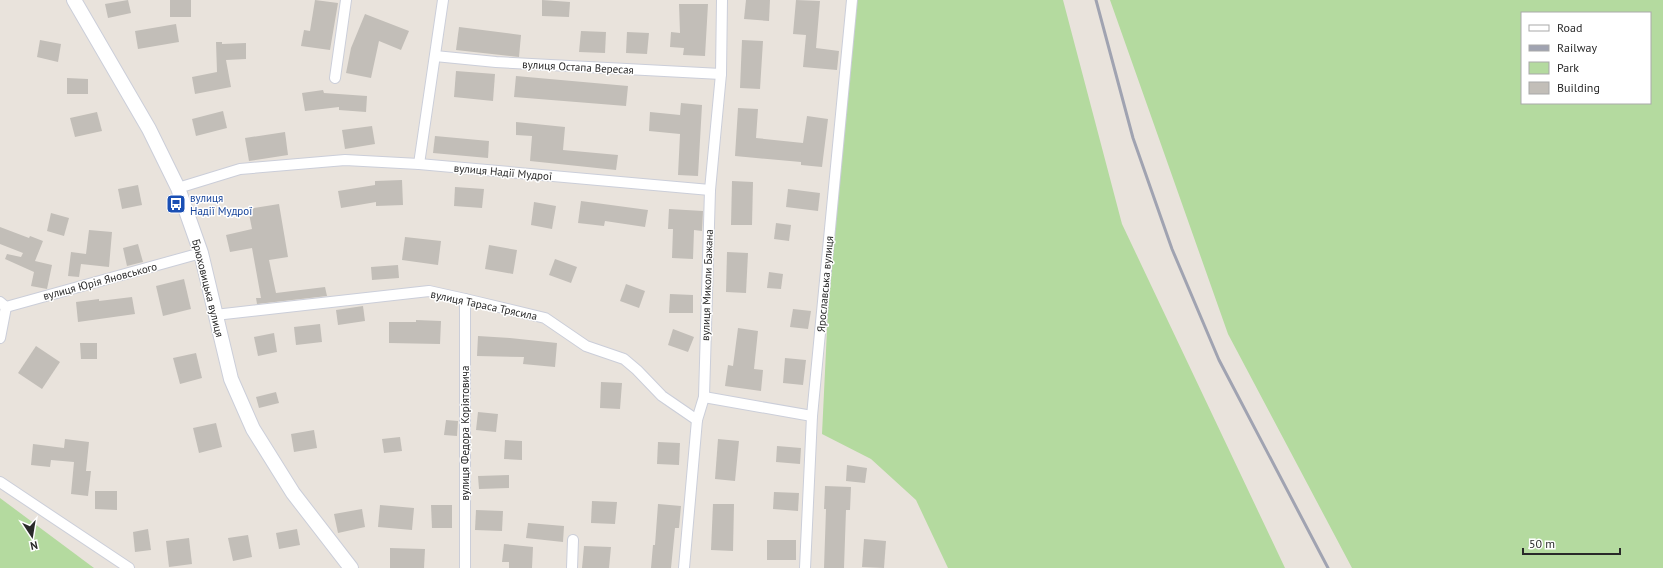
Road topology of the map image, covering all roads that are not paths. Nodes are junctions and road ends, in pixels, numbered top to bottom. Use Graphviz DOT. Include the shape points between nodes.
graph roads {
  1 [pos="74,0"];
  2 [pos="346,0"];
  3 [pos="443,0"];
  4 [pos="722,0"];
  5 [pos="852,0"];
  6 [pos="435,56"];
  7 [pos="721,74"];
  8 [pos="335,78"];
  9 [pos="419,164"];
  10 [pos="178,188"];
  11 [pos="710,190"];
  12 [pos="201,253"];
  13 [pos="465,298"];
  14 [pos="3,305"];
  15 [pos="215,315"];
  16 [pos="0,338"];
  17 [pos="704,397"];
  18 [pos="812,416"];
  19 [pos="697,420"];
  20 [pos="0,482"];
  21 [pos="573,540"];
  22 [pos="129,568"];
  23 [pos="351,568"];
  24 [pos="465,568"];
  25 [pos="572,568"];
  26 [pos="684,568"];
  27 [pos="805,568"];
  1 -- 10 [label="main road, Брюховицька вулиця" via="149,129"];
  2 -- 8 [label="street"];
  3 -- 6 [label="street"];
  4 -- 7 [label="street, вулиця Миколи Бажана"];
  5 -- 18 [label="street, Ярославська вулиця"];
  6 -- 7 [label="street, вулиця Остапа Вересая" via="496,62"];
  6 -- 9 [label="street"];
  7 -- 11 [label="street, вулиця Миколи Бажана"];
  9 -- 10 [label="street, вулиця Надії Мудрої" via="327,160 240,169"];
  9 -- 11 [label="street, вулиця Надії Мудрої"];
  10 -- 12 [label="main road, Брюховицька вулиця"];
  11 -- 17 [label="street, вулиця Миколи Бажана"];
  12 -- 14 [label="street, вулиця Юрія Яновського"];
  12 -- 15 [label="main road, Брюховицька вулиця"];
  13 -- 15 [label="street, вулиця Тараса Трясила" via="429,292"];
  13 -- 19 [label="street, вулиця Тараса Трясила" via="546,318 586,346 624,360 662,396"];
  13 -- 24 [label="street, вулиця Федора Коріятовича"];
  14 -- 16 [label="street"];
  15 -- 23 [label="main road, Брюховицька вулиця" via="231,379 253,429 293,493"];
  17 -- 18 [label="street"];
  17 -- 19 [label="street, вулиця Миколи Бажана"];
  18 -- 27 [label="street, Ярославська вулиця"];
  19 -- 26 [label="street, вулиця Миколи Бажана"];
  20 -- 22 [label="street"];
  21 -- 25 [label="street"];
}
